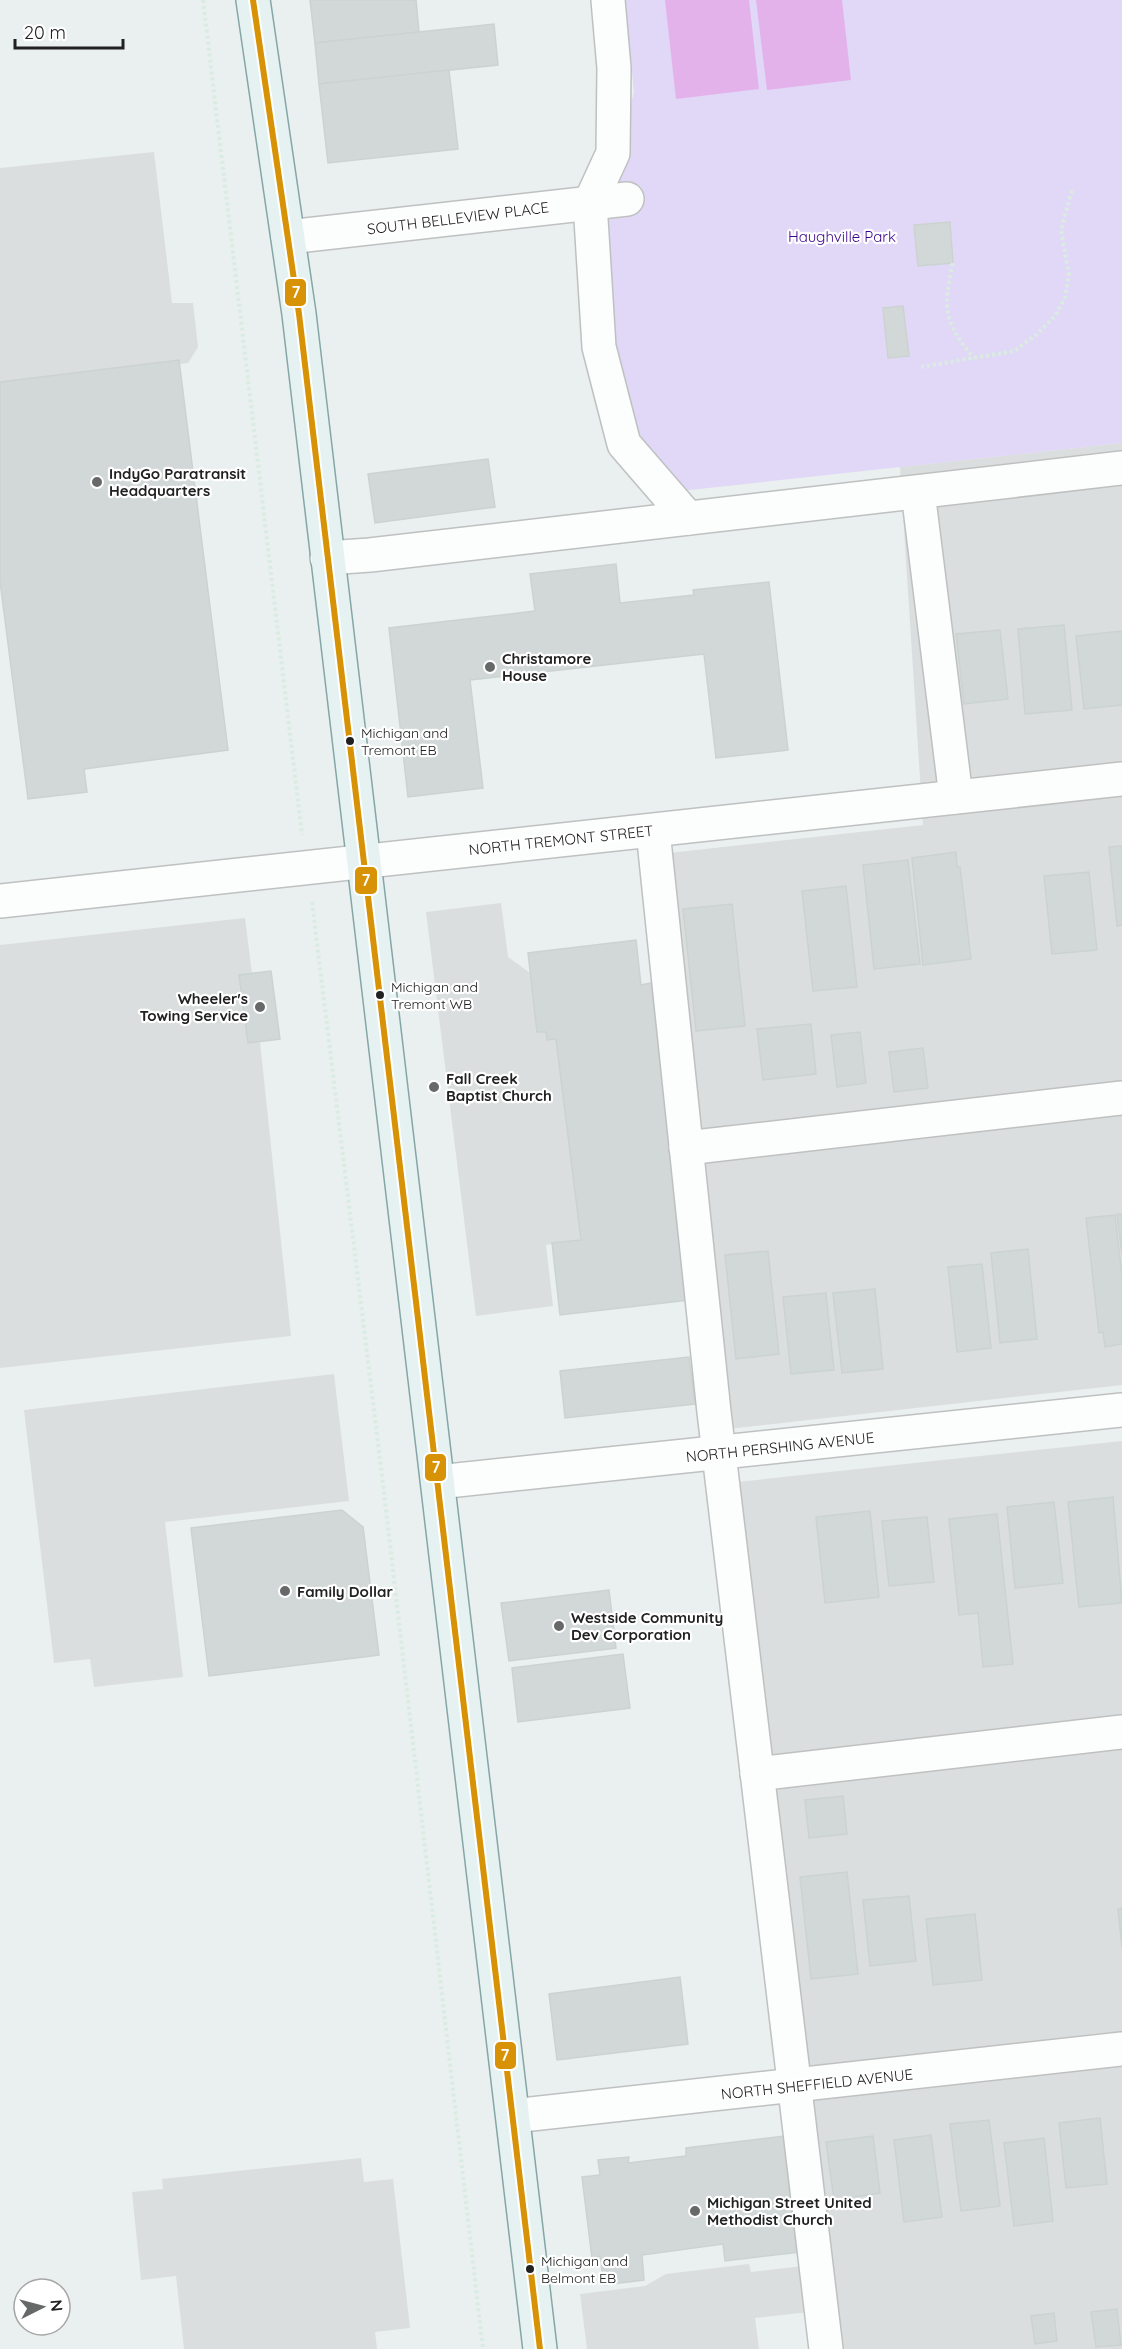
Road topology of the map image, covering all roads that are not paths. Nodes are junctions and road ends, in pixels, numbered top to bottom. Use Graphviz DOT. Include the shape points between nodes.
graph roads {
  1 [pos="253,0"];
  2 [pos="608,0"];
  3 [pos="627,199"];
  4 [pos="590,203"];
  5 [pos="288,237"];
  6 [pos="1122,468"];
  7 [pos="918,492"];
  8 [pos="688,518"];
  9 [pos="327,558"];
  10 [pos="1122,779"];
  11 [pos="956,797"];
  12 [pos="653,831"];
  13 [pos="363,861"];
  14 [pos="0,901"];
  15 [pos="1122,1098"];
  16 [pos="686,1148"];
  17 [pos="1122,1410"];
  18 [pos="719,1454"];
  19 [pos="438,1482"];
  20 [pos="1122,1732"];
  21 [pos="757,1774"];
  22 [pos="1122,2049"];
  23 [pos="795,2086"];
  24 [pos="513,2116"];
  25 [pos="540,2349"];
  26 [pos="826,2349"];
  1 -- 5 [label="main road"];
  2 -- 4 [label="street" via="614,68 613,153"];
  3 -- 4 [label="street, SOUTH BELLEVIEW PLACE"];
  4 -- 5 [label="street, SOUTH BELLEVIEW PLACE"];
  4 -- 8 [label="street" via="599,347 624,444"];
  5 -- 9 [label="main road"];
  6 -- 7 [label="street"];
  7 -- 8 [label="street"];
  7 -- 11 [label="street"];
  8 -- 9 [label="street"];
  9 -- 13 [label="main road"];
  10 -- 11 [label="street, NORTH TREMONT STREET"];
  11 -- 12 [label="street, NORTH TREMONT STREET"];
  12 -- 13 [label="street, NORTH TREMONT STREET"];
  12 -- 16 [label="street"];
  13 -- 14 [label="street, NORTH TREMONT STREET"];
  13 -- 19 [label="main road"];
  15 -- 16 [label="street"];
  16 -- 18 [label="street"];
  17 -- 18 [label="street, NORTH PERSHING AVENUE"];
  18 -- 19 [label="street, NORTH PERSHING AVENUE"];
  18 -- 21 [label="street"];
  19 -- 24 [label="main road"];
  20 -- 21 [label="street"];
  21 -- 23 [label="street"];
  22 -- 23 [label="street, NORTH SHEFFIELD AVENUE"];
  23 -- 24 [label="street, NORTH SHEFFIELD AVENUE"];
  23 -- 26 [label="street"];
  24 -- 25 [label="main road"];
}
